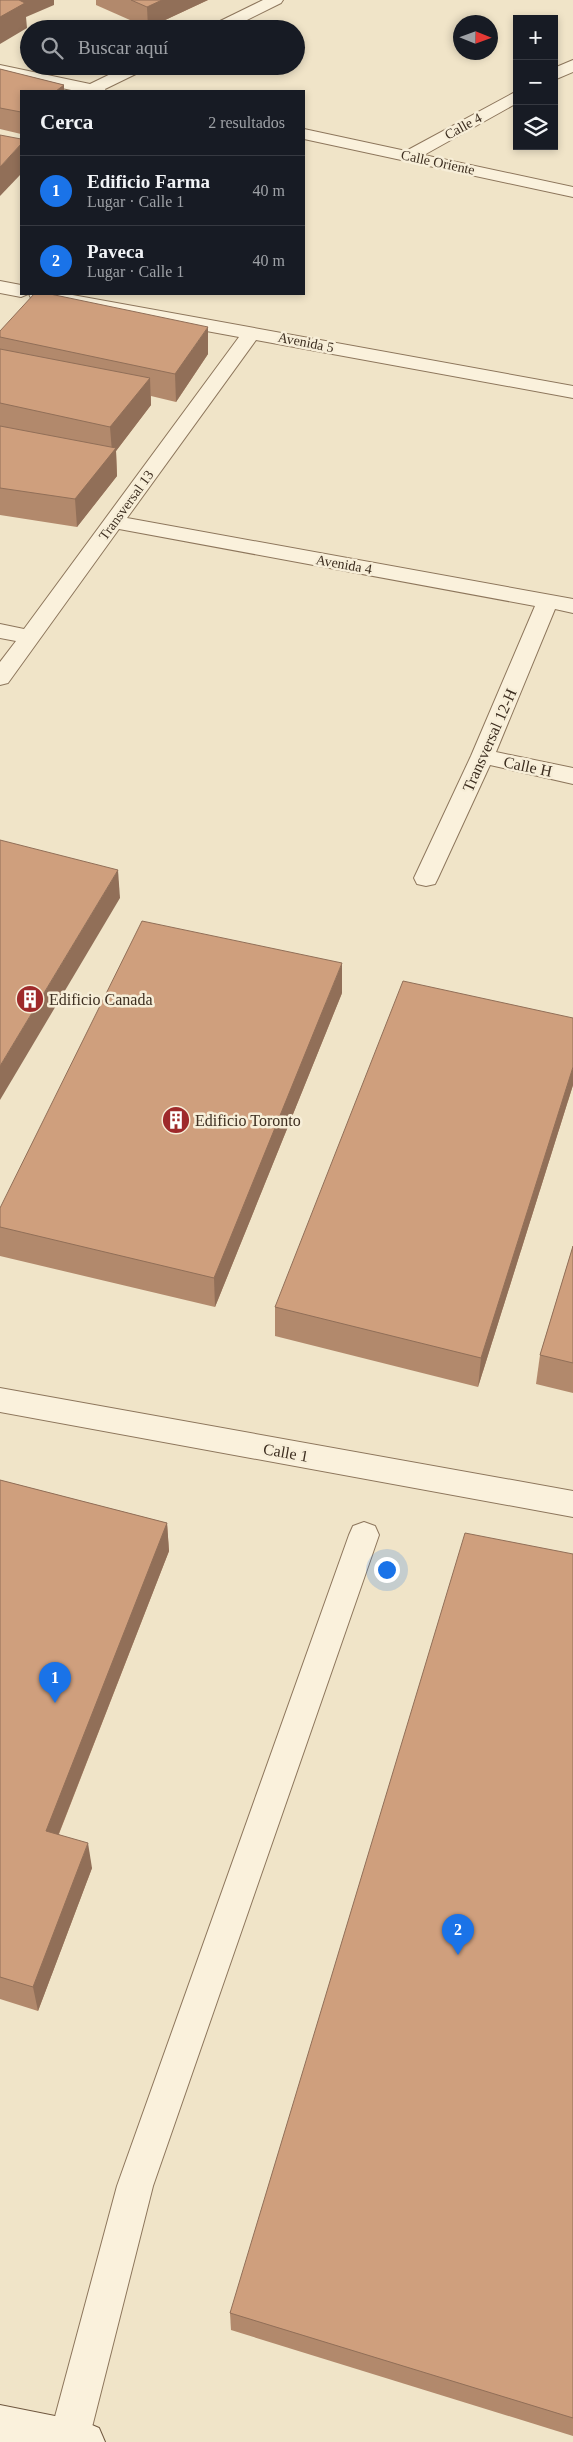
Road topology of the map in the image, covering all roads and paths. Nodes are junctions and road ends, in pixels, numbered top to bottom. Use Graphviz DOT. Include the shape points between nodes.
graph roads {
  1 [pos="275,0"];
  2 [pos="234,20"];
  3 [pos="573,65"];
  4 [pos="0,70"];
  5 [pos="558,73"];
  6 [pos="20,74"];
  7 [pos="23,75"];
  8 [pos="124,75"];
  9 [pos="90,90"];
  10 [pos="97,90"];
  11 [pos="513,98"];
  12 [pos="305,134"];
  13 [pos="409,156"];
  14 [pos="573,192"];
  15 [pos="0,287"];
  16 [pos="20,291"];
  17 [pos="44,295"];
  18 [pos="252,332"];
  19 [pos="573,392"];
  20 [pos="114,522"];
  21 [pos="548,601"];
  22 [pos="573,606"];
  23 [pos="0,631"];
  24 [pos="28,637"];
  25 [pos="0,678"];
  26 [pos="484,756"];
  27 [pos="573,776"];
  28 [pos="426,878"];
  29 [pos="0,1400"];
  30 [pos="573,1504"];
  31 [pos="364,1535"];
  32 [pos="0,2425"];
  33 [pos="77,2440"];
  1 -- 2 [label="street"];
  3 -- 5 [label="street"];
  4 -- 6 [label="street"];
  7 -- 9 [label="street"];
  8 -- 10 [label="street"];
  11 -- 13 [label="street, Calle 4"];
  12 -- 13 [label="street, Calle Oriente"];
  13 -- 14 [label="street, Calle Oriente"];
  15 -- 16 [label="street"];
  17 -- 18 [label="street, Avenida 5"];
  18 -- 19 [label="street, Avenida 5"];
  18 -- 20 [label="street, Transversal 13"];
  20 -- 21 [label="street, Avenida 4"];
  20 -- 24 [label="street, Transversal 13"];
  21 -- 22 [label="street, Avenida 4"];
  21 -- 26 [label="street, Transversal 12-H"];
  23 -- 24 [label="street"];
  24 -- 25 [label="street, Transversal 13"];
  26 -- 27 [label="street, Calle H"];
  26 -- 28 [label="street, Transversal 12-H"];
  29 -- 30 [label="street, Calle 1"];
  31 -- 33 [label="street" via="135,2186"];
  32 -- 33 [label="street"];
}
